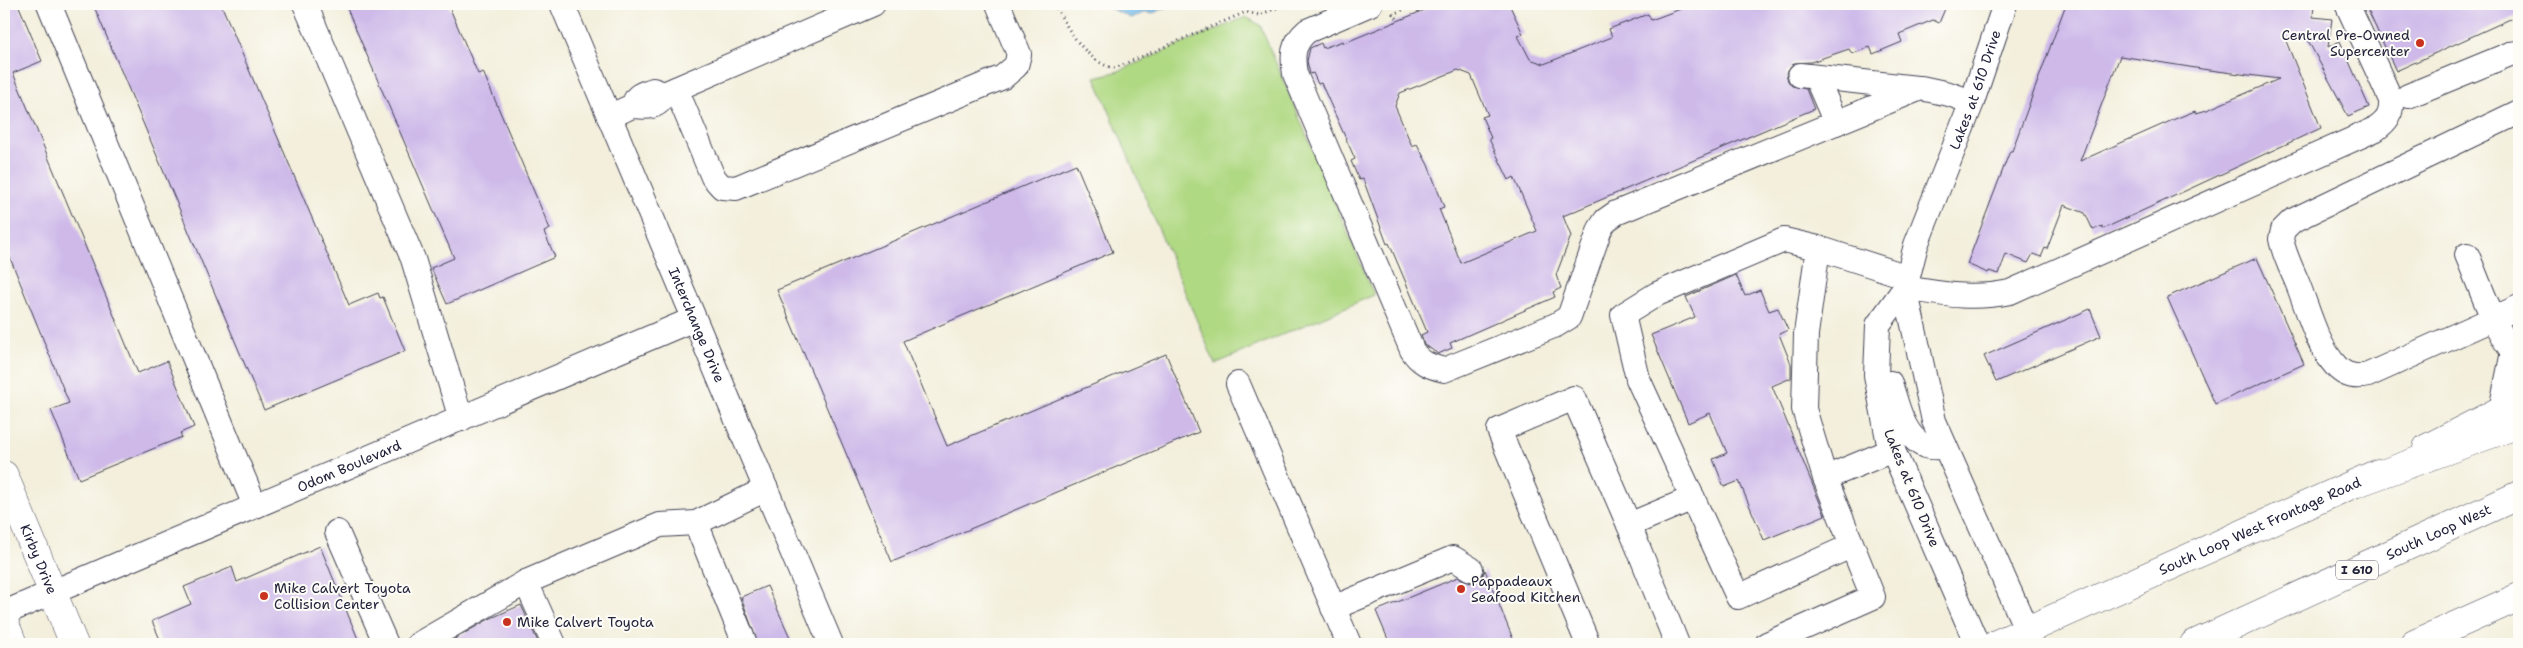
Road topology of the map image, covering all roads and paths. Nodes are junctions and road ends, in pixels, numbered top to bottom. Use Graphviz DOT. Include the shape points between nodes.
graph roads {
  1 [pos="50,4"];
  2 [pos="304,4"];
  3 [pos="562,4"];
  4 [pos="873,4"];
  5 [pos="998,4"];
  6 [pos="1054,4"];
  7 [pos="1287,4"];
  8 [pos="1370,4"];
  9 [pos="1416,4"];
  10 [pos="2005,4"];
  11 [pos="2347,4"];
  12 [pos="1396,18"];
  13 [pos="2519,53"];
  14 [pos="1921,88"];
  15 [pos="670,92"];
  16 [pos="2408,96"];
  17 [pos="1972,102"];
  18 [pos="2519,112"];
  19 [pos="609,118"];
  20 [pos="1836,123"];
  21 [pos="1818,248"];
  22 [pos="2467,255"];
  23 [pos="1906,282"];
  24 [pos="2519,307"];
  25 [pos="2494,318"];
  26 [pos="694,320"];
  27 [pos="1878,325"];
  28 [pos="2516,354"];
  29 [pos="1238,384"];
  30 [pos="2513,412"];
  31 [pos="461,419"];
  32 [pos="1945,447"];
  33 [pos="1893,450"];
  34 [pos="4,475"];
  35 [pos="1825,478"];
  36 [pos="766,488"];
  37 [pos="2519,495"];
  38 [pos="1692,498"];
  39 [pos="255,506"];
  40 [pos="696,523"];
  41 [pos="1629,525"];
  42 [pos="336,532"];
  43 [pos="1851,546"];
  44 [pos="1471,569"];
  45 [pos="526,582"];
  46 [pos="52,593"];
  47 [pos="2519,597"];
  48 [pos="1333,608"];
  49 [pos="4,613"];
  50 [pos="4,622"];
  51 [pos="2027,631"];
  52 [pos="13,644"];
  53 [pos="74,644"];
  54 [pos="386,644"];
  55 [pos="419,644"];
  56 [pos="554,644"];
  57 [pos="745,644"];
  58 [pos="831,644"];
  59 [pos="1349,644"];
  60 [pos="1588,644"];
  61 [pos="1678,644"];
  62 [pos="1767,644"];
  63 [pos="1977,644"];
  64 [pos="1996,644"];
  65 [pos="2194,644"];
  66 [pos="2414,644"];
  1 -- 39 [label="street"];
  2 -- 31 [label="street" via="413,259"];
  3 -- 19 [label="street, Interchange Drive"];
  4 -- 15 [label="street"];
  5 -- 15 [label="street" via="1019,54 1016,66 1002,77 736,188 722,187 713,177"];
  6 -- 7 [label="path" via="1073,38 1110,68 1246,12 1259,15"];
  8 -- 20 [label="street" via="1300,37 1292,58 1295,74 1412,350 1418,360 1444,370 1556,324 1568,316 1600,229 1616,213"];
  9 -- 12 [label="path" via="1393,14"];
  10 -- 17 [label="street, Lakes at 610 Drive"];
  11 -- 23 [label="street" via="2391,100 2387,121 2376,129 2010,292 1963,297"];
  13 -- 16 [label="street"];
  14 -- 17 [label="street"];
  14 -- 20 [label="street"];
  14 -- 20 [label="street" via="1808,76"];
  15 -- 19 [label="street" via="660,102 645,109 634,106"];
  17 -- 23 [label="street, Lakes at 610 Drive" via="1916,245"];
  18 -- 25 [label="street" via="2292,220 2283,230 2281,239 2318,335 2337,367 2346,374 2356,377 2368,375"];
  19 -- 26 [label="street, Interchange Drive"];
  21 -- 23 [label="street"];
  21 -- 35 [label="street" via="1806,334 1804,409"];
  21 -- 38 [label="street" via="1784,240 1657,294 1623,315 1638,380"];
  22 -- 25 [label="street"];
  23 -- 27 [label="street, Lakes at 610 Drive"];
  23 -- 32 [label="street, Lakes at 610 Drive" via="1927,392"];
  24 -- 25 [label="street"];
  25 -- 28 [label="street"];
  26 -- 31 [label="street, Odom Boulevard"];
  26 -- 36 [label="street, Interchange Drive"];
  27 -- 32 [label="street, Lakes at 610 Drive" via="1888,376 1905,425 1915,440 1927,447"];
  27 -- 33 [label="street, Lakes at 610 Drive" via="1876,375"];
  28 -- 30 [label="street"];
  29 -- 48 [label="street"];
  30 -- 51 [label="main road, South Loop West Frontage Road"];
  31 -- 39 [label="street, Odom Boulevard"];
  32 -- 51 [label="street, Lakes at 610 Drive"];
  33 -- 35 [label="street"];
  33 -- 63 [label="street, Lakes at 610 Drive"];
  34 -- 46 [label="main road, Kirby Drive"];
  35 -- 43 [label="street"];
  36 -- 40 [label="street"];
  36 -- 58 [label="street, Interchange Drive"];
  37 -- 65 [label="main road, South Loop West / I 610"];
  38 -- 41 [label="street"];
  38 -- 43 [label="street" via="1738,597"];
  39 -- 46 [label="street, Odom Boulevard"];
  40 -- 45 [label="street" via="660,525"];
  40 -- 57 [label="street"];
  41 -- 60 [label="street" via="1574,398 1499,430"];
  41 -- 61 [label="street"];
  42 -- 54 [label="street"];
  43 -- 62 [label="street" via="1873,596"];
  44 -- 48 [label="street" via="1453,558"];
  45 -- 55 [label="street"];
  45 -- 56 [label="street"];
  46 -- 49 [label="street, Odom Boulevard"];
  46 -- 53 [label="main road, Kirby Drive"];
  47 -- 66 [label="main road"];
  48 -- 59 [label="street"];
  50 -- 52 [label="main road"];
  51 -- 64 [label="main road, South Loop West Frontage Road"];
}
